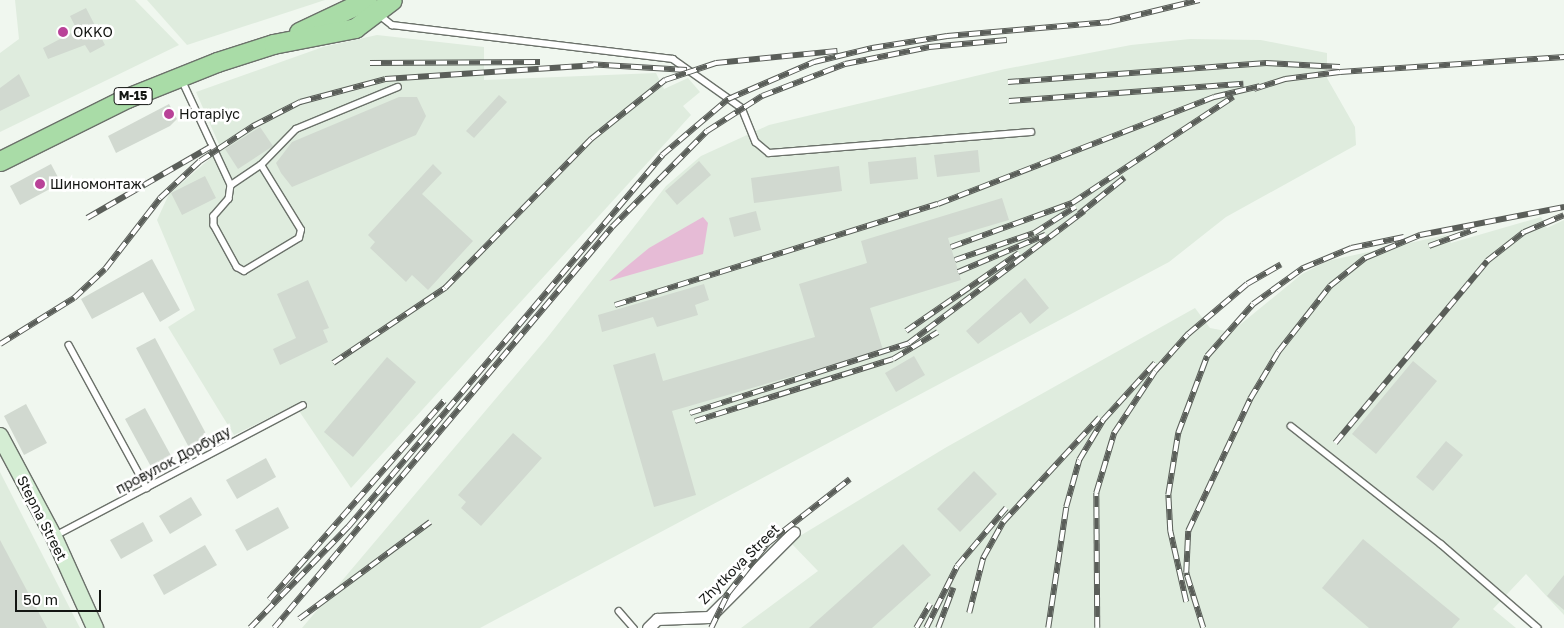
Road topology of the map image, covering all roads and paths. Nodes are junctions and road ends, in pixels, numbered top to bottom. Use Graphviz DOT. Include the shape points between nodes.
graph roads {
  1 [pos="392,0"];
  2 [pos="373,7"];
  3 [pos="180,76"];
  4 [pos="398,87"];
  5 [pos="1031,132"];
  6 [pos="0,161"];
  7 [pos="261,165"];
  8 [pos="231,184"];
  9 [pos="70,345"];
  10 [pos="303,405"];
  11 [pos="1291,426"];
  12 [pos="2,444"];
  13 [pos="146,488"];
  14 [pos="794,532"];
  15 [pos="54,537"];
  16 [pos="619,611"];
  17 [pos="95,628"];
  18 [pos="634,628"];
  19 [pos="648,628"];
  20 [pos="1538,628"];
  1 -- 2 [label="main road, М-15"];
  2 -- 3 [label="main road, М-15" via="355,28 272,44"];
  2 -- 5 [label="lane" via="392,25 673,59 742,108 756,142 770,154"];
  3 -- 6 [label="main road, М-15"];
  3 -- 8 [label="lane"];
  4 -- 7 [label="lane" via="296,129"];
  7 -- 8 [label="lane"];
  7 -- 8 [label="lane" via="301,230 299,238 244,271 237,268 214,225 214,216 228,199"];
  9 -- 13 [label="lane"];
  10 -- 13 [label="lane, провулок Дорбуду"];
  11 -- 20 [label="lane" via="1441,544"];
  12 -- 15 [label="main road, Stepna Street"];
  13 -- 15 [label="lane, провулок Дорбуду"];
  14 -- 19 [label="street, Zhytkova Street" via="709,617 657,620"];
  15 -- 17 [label="main road, Stepna Street"];
  16 -- 18 [label="lane"];
}
